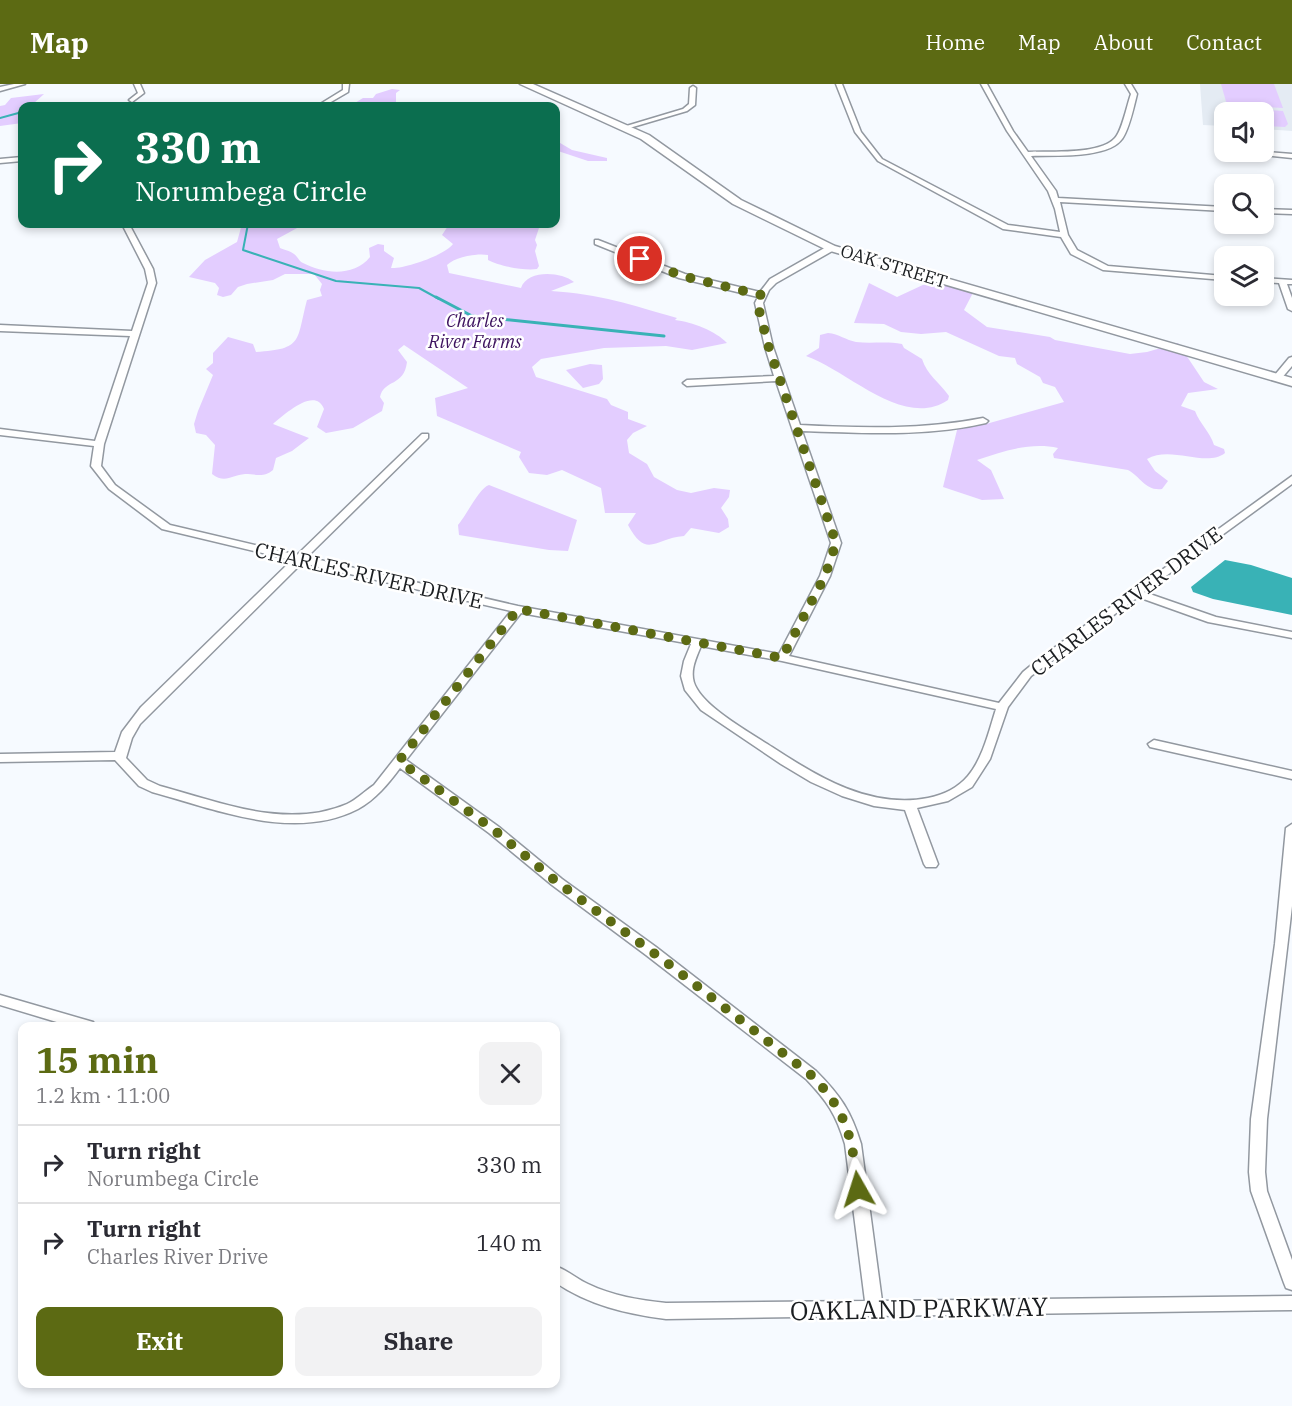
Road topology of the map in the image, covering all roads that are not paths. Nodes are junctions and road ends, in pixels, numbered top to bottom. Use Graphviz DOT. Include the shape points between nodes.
graph roads {
  1 [pos="22,84"];
  2 [pos="137,84"];
  3 [pos="346,84"];
  4 [pos="525,84"];
  5 [pos="838,84"];
  6 [pos="984,84"];
  7 [pos="1128,84"];
  8 [pos="693,88"];
  9 [pos="0,89"];
  10 [pos="132,100"];
  11 [pos="327,102"];
  12 [pos="626,127"];
  13 [pos="1026,154"];
  14 [pos="1274,155"];
  15 [pos="1292,156"];
  16 [pos="18,159"];
  17 [pos="0,161"];
  18 [pos="1056,200"];
  19 [pos="1214,208"];
  20 [pos="1274,211"];
  21 [pos="1292,212"];
  22 [pos="127,228"];
  23 [pos="1064,234"];
  24 [pos="598,242"];
  25 [pos="831,248"];
  26 [pos="1214,277"];
  27 [pos="1274,281"];
  28 [pos="1282,281"];
  29 [pos="1292,282"];
  30 [pos="761,295"];
  31 [pos="1292,309"];
  32 [pos="0,328"];
  33 [pos="134,334"];
  34 [pos="1292,360"];
  35 [pos="780,378"];
  36 [pos="1277,378"];
  37 [pos="1292,382"];
  38 [pos="687,383"];
  39 [pos="983,422"];
  40 [pos="797,428"];
  41 [pos="0,432"];
  42 [pos="425,436"];
  43 [pos="99,444"];
  44 [pos="1292,479"];
  45 [pos="297,559"];
  46 [pos="1136,592"];
  47 [pos="518,609"];
  48 [pos="1292,635"];
  49 [pos="698,642"];
  50 [pos="782,658"];
  51 [pos="1002,707"];
  52 [pos="1154,744"];
  53 [pos="121,756"];
  54 [pos="0,758"];
  55 [pos="399,761"];
  56 [pos="1292,775"];
  57 [pos="910,806"];
  58 [pos="1292,828"];
  59 [pos="931,864"];
  60 [pos="0,1000"];
  61 [pos="74,1022"];
  62 [pos="560,1276"];
  63 [pos="1292,1283"];
  64 [pos="1292,1303"];
  65 [pos="874,1306"];
  1 -- 9 [label="street"];
  2 -- 10 [label="street" via="141,93"];
  3 -- 11 [label="street" via="346,91"];
  4 -- 12 [label="main road, OAK STREET"];
  5 -- 23 [label="street" via="858,132 880,160 1006,227"];
  6 -- 13 [label="street"];
  7 -- 13 [label="street" via="1134,94 1133,103 1120,138 1110,146 1085,152"];
  8 -- 12 [label="street" via="692,105 686,110"];
  12 -- 25 [label="main road, OAK STREET" via="672,153 755,213"];
  13 -- 18 [label="street"];
  14 -- 15 [label="street"];
  16 -- 17 [label="street"];
  18 -- 19 [label="street"];
  18 -- 23 [label="street"];
  20 -- 21 [label="street"];
  22 -- 33 [label="street, CHARLES RIVER DRIVE" via="152,277"];
  23 -- 26 [label="street" via="1074,252 1106,268"];
  24 -- 30 [label="street" via="682,276"];
  25 -- 30 [label="street" via="786,272"];
  25 -- 36 [label="main road, OAK STREET"];
  27 -- 28 [label="street"];
  28 -- 29 [label="street"];
  28 -- 31 [label="street"];
  30 -- 35 [label="street" via="759,310"];
  32 -- 33 [label="street"];
  33 -- 43 [label="street, CHARLES RIVER DRIVE"];
  34 -- 36 [label="street"];
  35 -- 38 [label="street"];
  35 -- 40 [label="street"];
  36 -- 37 [label="main road, OAK STREET"];
  39 -- 40 [label="street" via="915,430"];
  40 -- 50 [label="street" via="836,543 825,576"];
  41 -- 43 [label="street"];
  42 -- 45 [label="street"];
  43 -- 45 [label="street, CHARLES RIVER DRIVE" via="96,466 102,475 112,487 166,527"];
  44 -- 46 [label="street, CHARLES RIVER DRIVE"];
  45 -- 47 [label="street, CHARLES RIVER DRIVE"];
  45 -- 53 [label="street" via="130,726"];
  46 -- 48 [label="street" via="1180,612"];
  46 -- 51 [label="street, CHARLES RIVER DRIVE" via="1044,660"];
  47 -- 49 [label="street, CHARLES RIVER DRIVE"];
  47 -- 55 [label="street"];
  49 -- 50 [label="street, CHARLES RIVER DRIVE"];
  49 -- 57 [label="street" via="685,667 685,678 693,695 705,707 847,796"];
  50 -- 51 [label="street, CHARLES RIVER DRIVE"];
  51 -- 57 [label="street" via="989,747 968,783 945,798"];
  52 -- 56 [label="street"];
  53 -- 54 [label="street"];
  53 -- 55 [label="street" via="124,766 156,789 281,819 320,817 353,806 378,788"];
  55 -- 65 [label="street" via="764,1036 831,1095 853,1144"];
  57 -- 59 [label="street"];
  58 -- 63 [label="street" via="1282,944 1259,1119 1257,1172 1259,1191"];
  60 -- 61 [label="street"];
  62 -- 65 [label="street, OAKLAND PARKWAY" via="595,1297 633,1308 734,1312"];
  64 -- 65 [label="street, OAKLAND PARKWAY"];
}
